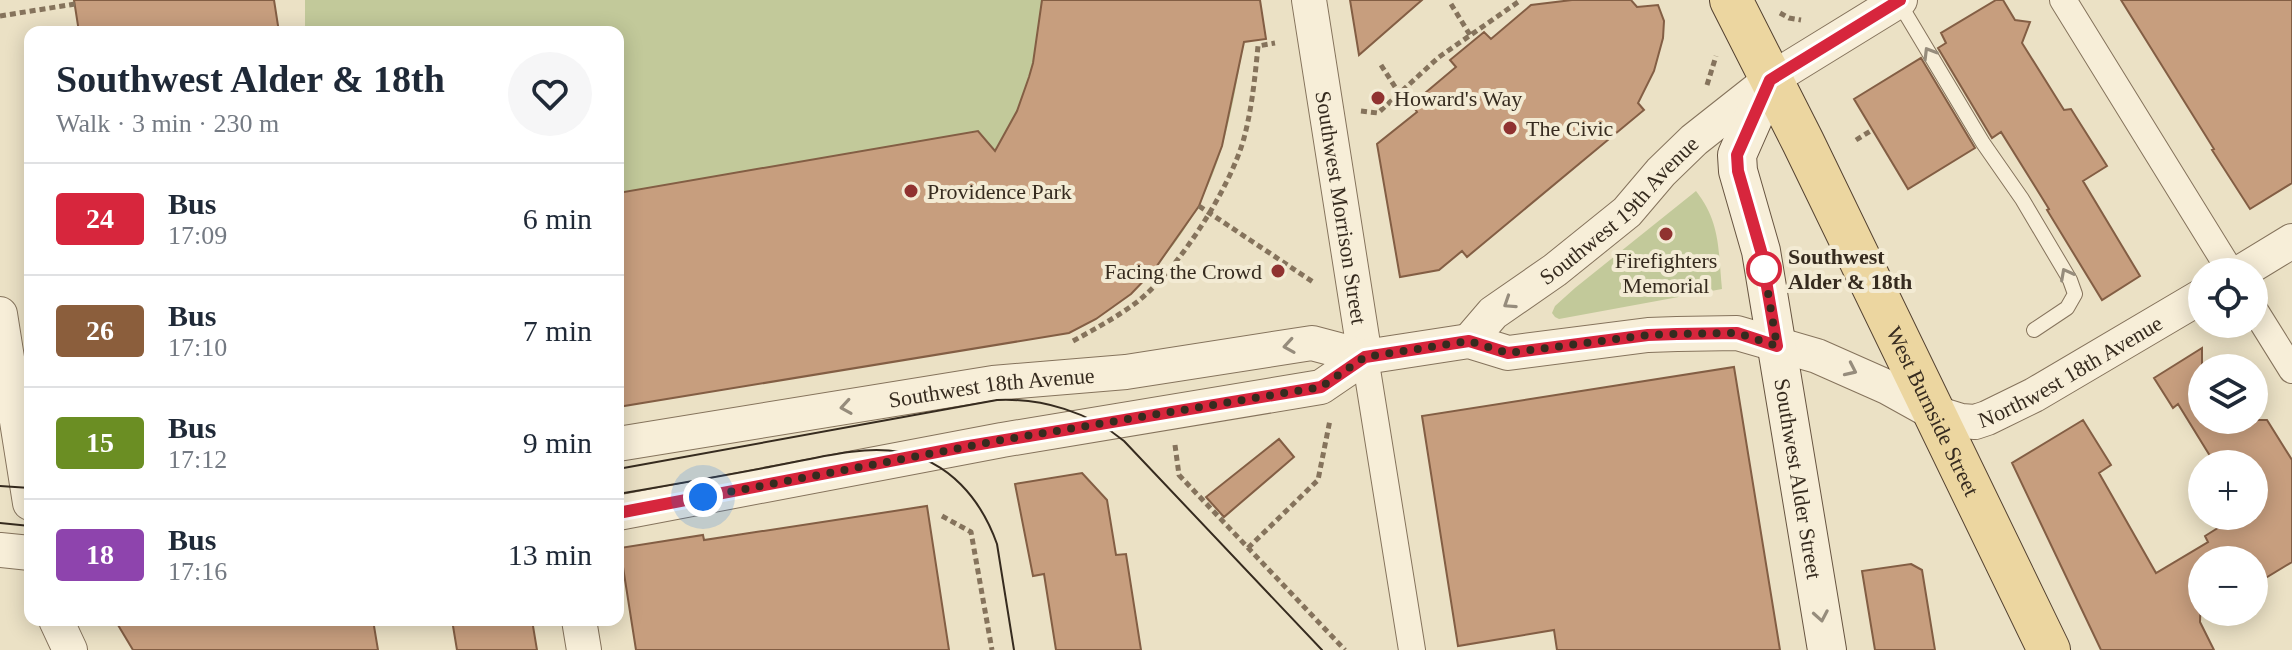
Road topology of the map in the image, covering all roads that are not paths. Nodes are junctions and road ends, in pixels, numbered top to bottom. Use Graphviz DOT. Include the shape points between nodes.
graph roads {
  1 [pos="1309,0"];
  2 [pos="1731,0"];
  3 [pos="2063,0"];
  4 [pos="1884,4"];
  5 [pos="1770,80"];
  6 [pos="2292,241"];
  7 [pos="2222,258"];
  8 [pos="2264,258"];
  9 [pos="2188,304"];
  10 [pos="0,314"];
  11 [pos="2034,330"];
  12 [pos="2268,331"];
  13 [pos="1469,341"];
  14 [pos="1777,346"];
  15 [pos="1365,357"];
  16 [pos="2292,370"];
  17 [pos="1932,412"];
  18 [pos="624,443"];
  19 [pos="18,459"];
  20 [pos="24,481"];
  21 [pos="624,512"];
  22 [pos="0,550"];
  23 [pos="24,552"];
  24 [pos="59,626"];
  25 [pos="580,626"];
  26 [pos="70,650"];
  27 [pos="584,650"];
  28 [pos="1412,650"];
  29 [pos="1827,650"];
  30 [pos="2049,650"];
  1 -- 15 [label="street, Southwest Morrison Street"];
  2 -- 5 [label="main road, West Burnside Street"];
  3 -- 7 [label="street"];
  4 -- 5 [label="street, Southwest 19th Avenue"];
  11 -- 4 [label="lane, one-way" via="2067,308 2075,294 2070,280 2022,199"];
  5 -- 13 [label="street, Southwest 19th Avenue, one-way" via="1694,140 1627,212 1493,313"];
  5 -- 14 [label="main road, Southwest Alder Street" via="1737,155"];
  5 -- 17 [label="main road, West Burnside Street"];
  6 -- 8 [label="street"];
  9 -- 17 [label="street, Northwest 18th Avenue" via="1987,418 1961,421"];
  10 -- 19 [label="street"];
  12 -- 16 [label="street"];
  13 -- 14 [label="street, Southwest 18th Avenue" via="1508,353 1648,335 1737,333"];
  13 -- 15 [label="street, Southwest 18th Avenue"];
  14 -- 17 [label="street, Southwest 18th Avenue, one-way" via="1832,361"];
  14 -- 29 [label="main road, Southwest Alder Street, one-way"];
  15 -- 18 [label="street, Southwest 18th Avenue, one-way" via="1312,343 1126,372 993,383"];
  15 -- 21 [label="street, Southwest 18th Avenue" via="1321,387 963,447"];
  15 -- 28 [label="street, Southwest Morrison Street"];
  17 -- 30 [label="main road, West Burnside Street"];
  19 -- 20 [label="street"];
  22 -- 23 [label="street"];
  24 -- 26 [label="street"];
  25 -- 27 [label="street"];
}
